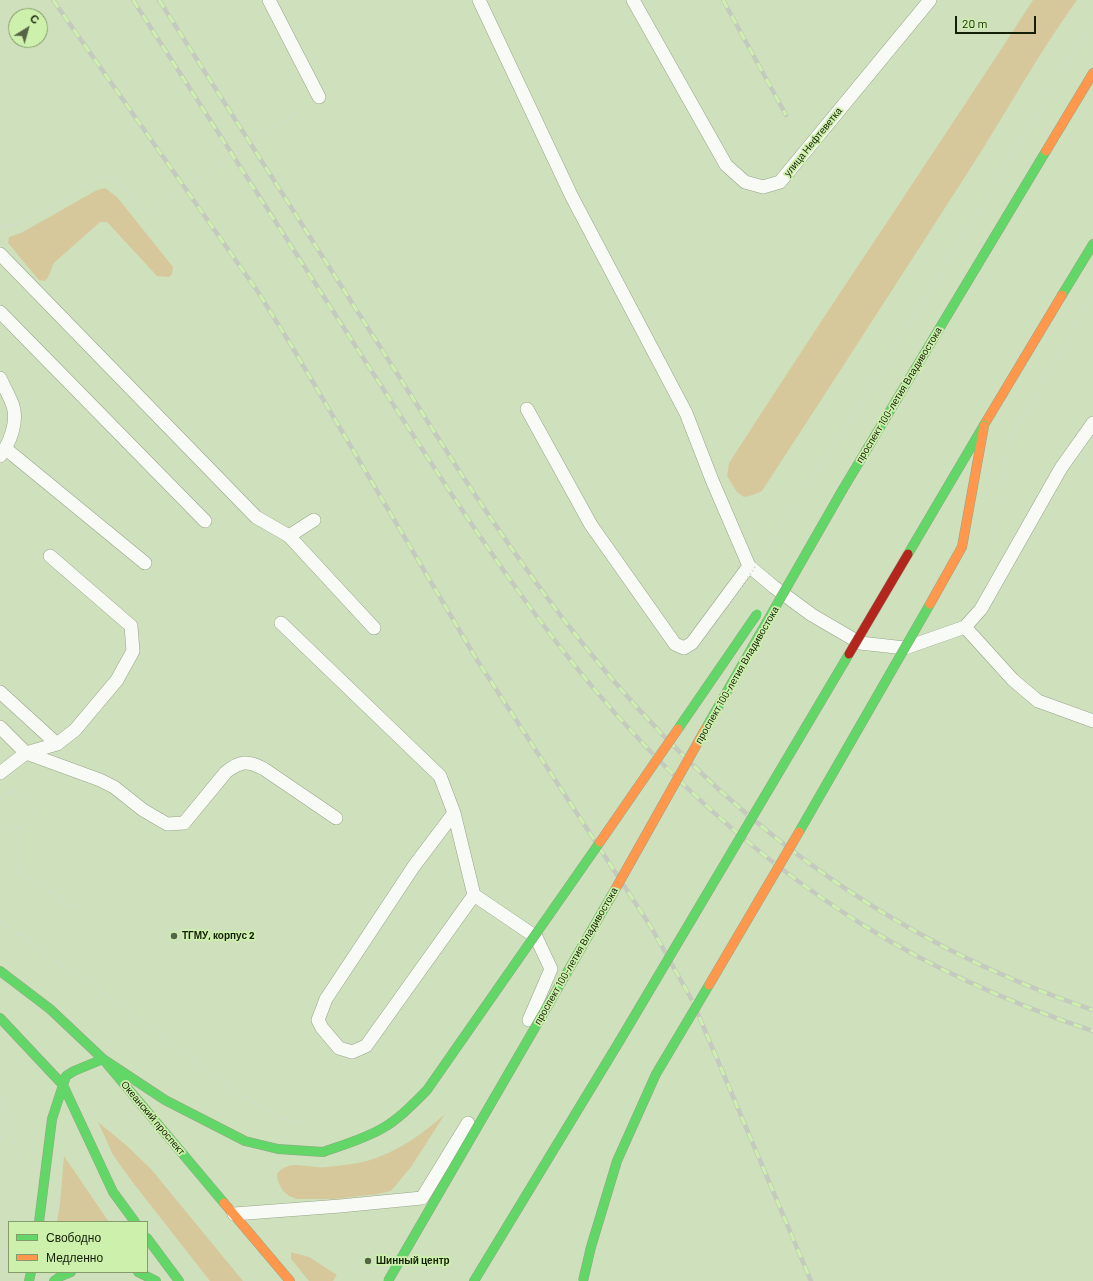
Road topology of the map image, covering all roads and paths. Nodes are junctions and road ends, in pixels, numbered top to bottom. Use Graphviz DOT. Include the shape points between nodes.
graph roads {
  1 [pos="269,0"];
  2 [pos="479,0"];
  3 [pos="633,0"];
  4 [pos="930,0"];
  5 [pos="1093,20"];
  6 [pos="1093,73"];
  7 [pos="319,97"];
  8 [pos="0,227"];
  9 [pos="1093,244"];
  10 [pos="0,254"];
  11 [pos="1093,298"];
  12 [pos="0,312"];
  13 [pos="0,378"];
  14 [pos="527,409"];
  15 [pos="1093,423"];
  16 [pos="984,425"];
  17 [pos="3,452"];
  18 [pos="843,489"];
  19 [pos="314,520"];
  20 [pos="205,521"];
  21 [pos="289,536"];
  22 [pos="992,541"];
  23 [pos="50,556"];
  24 [pos="146,563"];
  25 [pos="749,566"];
  26 [pos="771,593"];
  27 [pos="762,606"];
  28 [pos="281,623"];
  29 [pos="965,627"];
  30 [pos="374,628"];
  31 [pos="694,657"];
  32 [pos="0,692"];
  33 [pos="1093,721"];
  34 [pos="0,727"];
  35 [pos="58,744"];
  36 [pos="26,753"];
  37 [pos="0,774"];
  38 [pos="0,798"];
  39 [pos="454,814"];
  40 [pos="336,818"];
  41 [pos="0,822"];
  42 [pos="3,825"];
  43 [pos="17,829"];
  44 [pos="0,830"];
  45 [pos="474,895"];
  46 [pos="75,908"];
  47 [pos="0,922"];
  48 [pos="0,971"];
  49 [pos="0,1018"];
  50 [pos="103,1059"];
  51 [pos="63,1085"];
  52 [pos="0,1096"];
  53 [pos="303,1125"];
  54 [pos="11,1131"];
  55 [pos="0,1138"];
  56 [pos="21,1168"];
  57 [pos="234,1214"];
  58 [pos="39,1221"];
  59 [pos="134,1221"];
  60 [pos="148,1239"];
  61 [pos="8,1248"];
  62 [pos="8,1250"];
  63 [pos="0,1255"];
  64 [pos="0,1271"];
  65 [pos="68,1273"];
  66 [pos="140,1273"];
  67 [pos="54,1281"];
  68 [pos="156,1281"];
  69 [pos="179,1281"];
  70 [pos="290,1281"];
  71 [pos="388,1281"];
  72 [pos="474,1281"];
  73 [pos="582,1281"];
  1 -- 7 [label="lane"];
  2 -- 25 [label="lane" via="572,197 686,413"];
  3 -- 4 [label="lane, улица Нефтеветка" via="726,165 745,182 763,187 780,182"];
  5 -- 31 [label="path, bridge" via="827,456"];
  6 -- 18 [label="main road, проспект 100-летия Владивостока"];
  7 -- 8 [label="path" via="147,213 110,176 106,176 20,224"];
  9 -- 16 [label="main road"];
  10 -- 21 [label="lane" via="256,517"];
  11 -- 22 [label="path" via="1010,437"];
  12 -- 20 [label="lane"];
  13 -- 17 [label="lane" via="13,407 13,430"];
  14 -- 25 [label="lane" via="591,525 675,644 684,648 692,643"];
  15 -- 29 [label="lane" via="1061,468 981,609"];
  16 -- 72 [label="main road, bridge" via="650,990"];
  16 -- 73 [label="main road, bridge" via="962,547 745,926 656,1074 617,1161"];
  17 -- 24 [label="lane"];
  18 -- 26 [label="main road, bridge"];
  18 -- 71 [label="main road, проспект 100-летия Владивостока, bridge"];
  19 -- 21 [label="lane"];
  21 -- 30 [label="lane"];
  23 -- 35 [label="lane" via="131,626 133,651 117,680 75,730"];
  25 -- 29 [label="lane" via="812,615 860,643 905,648"];
  27 -- 50 [label="main road, bridge" via="427,1090 384,1128 354,1142 322,1152 278,1149 245,1140 165,1100"];
  28 -- 39 [label="lane" via="440,776"];
  29 -- 33 [label="lane" via="1013,680 1038,701"];
  32 -- 35 [label="lane"];
  34 -- 36 [label="lane"];
  35 -- 36 [label="lane"];
  36 -- 37 [label="lane"];
  36 -- 40 [label="lane" via="114,787 143,810 167,824 184,823 226,772 244,762 254,763 264,769"];
  38 -- 43 [label="path" via="9,792 17,792 26,796 32,803 33,813 29,822"];
  39 -- 45 [label="lane"];
  39 -- 45 [label="lane" via="414,866 326,999 318,1020 338,1048 352,1052 366,1046"];
  41 -- 42 [label="path"];
  42 -- 43 [label="path"];
  42 -- 44 [label="path"];
  43 -- 46 [label="path" via="16,871"];
  45 -- 57 [label="lane" via="536,937 551,969 528,1022 422,1198"];
  47 -- 53 [label="path" via="93,986 239,1094 278,1117"];
  48 -- 50 [label="main road, Океанский проспект" via="50,1009"];
  49 -- 51 [label="main road"];
  50 -- 51 [label="main road" via="66,1076"];
  50 -- 57 [label="main road, Океанский проспект"];
  51 -- 58 [label="main road" via="52,1119"];
  51 -- 59 [label="main road" via="113,1192"];
  52 -- 54 [label="path"];
  54 -- 55 [label="path"];
  54 -- 56 [label="path"];
  57 -- 70 [label="main road, Океанский проспект"];
  60 -- 69 [label="main road"];
  61 -- 63 [label="path"];
  62 -- 64 [label="path"];
  65 -- 67 [label="main road"];
  66 -- 68 [label="main road"];
}
